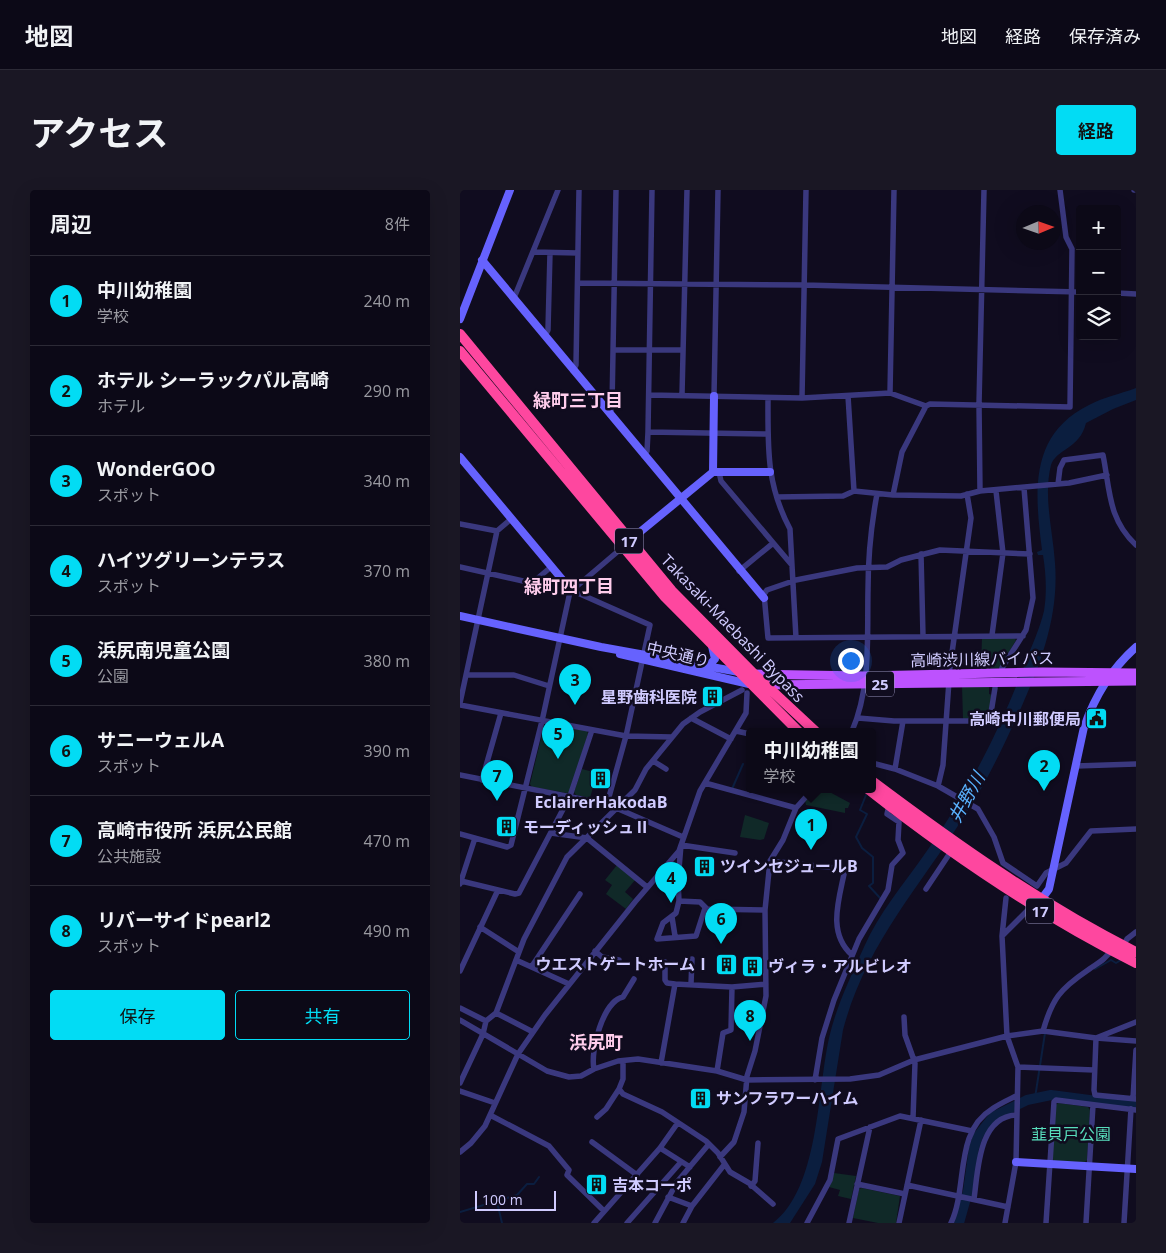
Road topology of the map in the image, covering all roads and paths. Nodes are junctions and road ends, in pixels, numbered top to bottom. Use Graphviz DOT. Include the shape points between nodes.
graph roads {
  1 [pos="510,190"];
  2 [pos="558,190"];
  3 [pos="579,190"];
  4 [pos="616,190"];
  5 [pos="652,190"];
  6 [pos="686,190"];
  7 [pos="718,190"];
  8 [pos="806,190"];
  9 [pos="894,190"];
  10 [pos="984,190"];
  11 [pos="1060,190"];
  12 [pos="534,252"];
  13 [pos="550,252"];
  14 [pos="578,253"];
  15 [pos="482,260"];
  16 [pos="578,282"];
  17 [pos="615,283"];
  18 [pos="650,283"];
  19 [pos="685,284"];
  20 [pos="716,285"];
  21 [pos="804,285"];
  22 [pos="892,288"];
  23 [pos="982,290"];
  24 [pos="1072,292"];
  25 [pos="1076,292"];
  26 [pos="1121,293"];
  27 [pos="1136,294"];
  28 [pos="514,298"];
  29 [pos="460,319"];
  30 [pos="460,334"];
  31 [pos="544,336"];
  32 [pos="614,350"];
  33 [pos="649,350"];
  34 [pos="683,350"];
  35 [pos="460,351"];
  36 [pos="573,371"];
  37 [pos="890,393"];
  38 [pos="649,395"];
  39 [pos="682,395"];
  40 [pos="714,396"];
  41 [pos="848,396"];
  42 [pos="768,398"];
  43 [pos="802,398"];
  44 [pos="979,404"];
  45 [pos="926,406"];
  46 [pos="610,415"];
  47 [pos="648,432"];
  48 [pos="714,433"];
  49 [pos="768,434"];
  50 [pos="644,456"];
  51 [pos="460,457"];
  52 [pos="716,472"];
  53 [pos="770,472"];
  54 [pos="1107,475"];
  55 [pos="1056,484"];
  56 [pos="1027,487"];
  57 [pos="854,491"];
  58 [pos="980,491"];
  59 [pos="996,491"];
  60 [pos="877,494"];
  61 [pos="967,494"];
  62 [pos="893,495"];
  63 [pos="777,497"];
  64 [pos="680,500"];
  65 [pos="512,519"];
  66 [pos="460,524"];
  67 [pos="497,532"];
  68 [pos="626,544"];
  69 [pos="772,544"];
  70 [pos="1136,545"];
  71 [pos="966,551"];
  72 [pos="1003,553"];
  73 [pos="921,554"];
  74 [pos="1030,554"];
  75 [pos="791,564"];
  76 [pos="869,566"];
  77 [pos="460,567"];
  78 [pos="551,567"];
  79 [pos="739,571"];
  80 [pos="488,573"];
  81 [pos="792,583"];
  82 [pos="571,590"];
  83 [pos="764,598"];
  84 [pos="460,616"];
  85 [pos="477,620"];
  86 [pos="922,636"];
  87 [pos="954,636"];
  88 [pos="992,636"];
  89 [pos="1023,636"];
  90 [pos="869,637"];
  91 [pos="796,638"];
  92 [pos="559,639"];
  93 [pos="712,646"];
  94 [pos="1136,647"];
  95 [pos="643,657"];
  96 [pos="707,667"];
  97 [pos="1002,668"];
  98 [pos="739,672"];
  99 [pos="1136,673"];
  100 [pos="1113,674"];
  101 [pos="466,675"];
  102 [pos="1042,676"];
  103 [pos="949,677"];
  104 [pos="865,680"];
  105 [pos="1107,681"];
  106 [pos="1136,681"];
  107 [pos="783,684"];
  108 [pos="748,685"];
  109 [pos="765,685"];
  110 [pos="550,686"];
  111 [pos="995,688"];
  112 [pos="779,698"];
  113 [pos="460,704"];
  114 [pos="501,713"];
  115 [pos="691,718"];
  116 [pos="858,718"];
  117 [pos="542,721"];
  118 [pos="903,721"];
  119 [pos="946,721"];
  120 [pos="795,728"];
  121 [pos="812,728"];
  122 [pos="853,728"];
  123 [pos="592,730"];
  124 [pos="736,731"];
  125 [pos="746,733"];
  126 [pos="626,736"];
  127 [pos="672,737"];
  128 [pos="731,740"];
  129 [pos="653,760"];
  130 [pos="876,764"];
  131 [pos="1136,764"];
  132 [pos="1076,766"];
  133 [pos="666,768"];
  134 [pos="895,769"];
  135 [pos="460,776"];
  136 [pos="482,780"];
  137 [pos="705,783"];
  138 [pos="876,784"];
  139 [pos="938,786"];
  140 [pos="526,788"];
  141 [pos="809,793"];
  142 [pos="873,793"];
  143 [pos="570,796"];
  144 [pos="607,804"];
  145 [pos="889,805"];
  146 [pos="617,808"];
  147 [pos="796,808"];
  148 [pos="1136,829"];
  149 [pos="933,832"];
  150 [pos="551,833"];
  151 [pos="460,834"];
  152 [pos="683,836"];
  153 [pos="475,838"];
  154 [pos="587,838"];
  155 [pos="681,844"];
  156 [pos="952,847"];
  157 [pos="735,853"];
  158 [pos="770,861"];
  159 [pos="1054,869"];
  160 [pos="460,882"];
  161 [pos="647,887"];
  162 [pos="926,889"];
  163 [pos="498,890"];
  164 [pos="580,894"];
  165 [pos="1006,898"];
  166 [pos="1042,899"];
  167 [pos="679,901"];
  168 [pos="1032,906"];
  169 [pos="705,908"];
  170 [pos="766,910"];
  171 [pos="672,916"];
  172 [pos="480,927"];
  173 [pos="1136,932"];
  174 [pos="675,936"];
  175 [pos="1002,936"];
  176 [pos="1123,946"];
  177 [pos="1111,950"];
  178 [pos="595,951"];
  179 [pos="518,952"];
  180 [pos="1136,952"];
  181 [pos="852,955"];
  182 [pos="692,959"];
  183 [pos="462,960"];
  184 [pos="516,960"];
  185 [pos="620,960"];
  186 [pos="665,962"];
  187 [pos="1136,963"];
  188 [pos="532,966"];
  189 [pos="460,971"];
  190 [pos="634,979"];
  191 [pos="569,984"];
  192 [pos="675,984"];
  193 [pos="691,984"];
  194 [pos="766,984"];
  195 [pos="732,987"];
  196 [pos="460,1008"];
  197 [pos="496,1013"];
  198 [pos="904,1017"];
  199 [pos="460,1020"];
  200 [pos="486,1021"];
  201 [pos="1136,1022"];
  202 [pos="533,1032"];
  203 [pos="1045,1032"];
  204 [pos="483,1034"];
  205 [pos="1008,1036"];
  206 [pos="1096,1038"];
  207 [pos="1136,1041"];
  208 [pos="1136,1050"];
  209 [pos="518,1054"];
  210 [pos="914,1060"];
  211 [pos="623,1061"];
  212 [pos="661,1063"];
  213 [pos="1018,1067"];
  214 [pos="594,1069"];
  215 [pos="1094,1070"];
  216 [pos="717,1071"];
  217 [pos="747,1080"];
  218 [pos="816,1080"];
  219 [pos="460,1083"];
  220 [pos="619,1089"];
  221 [pos="460,1090"];
  222 [pos="1016,1098"];
  223 [pos="1134,1098"];
  224 [pos="496,1103"];
  225 [pos="1092,1105"];
  226 [pos="1133,1110"];
  227 [pos="1016,1113"];
  228 [pos="490,1115"];
  229 [pos="597,1117"];
  230 [pos="913,1118"];
  231 [pos="921,1120"];
  232 [pos="677,1124"];
  233 [pos="870,1127"];
  234 [pos="972,1131"];
  235 [pos="592,1142"];
  236 [pos="758,1143"];
  237 [pos="709,1144"];
  238 [pos="660,1148"];
  239 [pos="460,1152"];
  240 [pos="720,1157"];
  241 [pos="681,1162"];
  242 [pos="1016,1162"];
  243 [pos="1050,1164"];
  244 [pos="724,1165"];
  245 [pos="1089,1166"];
  246 [pos="690,1167"];
  247 [pos="676,1168"];
  248 [pos="1127,1168"];
  249 [pos="1136,1169"];
  250 [pos="637,1175"];
  251 [pos="663,1182"];
  252 [pos="677,1182"];
  253 [pos="857,1184"];
  254 [pos="907,1185"];
  255 [pos="750,1186"];
  256 [pos="673,1189"];
  257 [pos="905,1194"];
  258 [pos="960,1196"];
  259 [pos="668,1197"];
  260 [pos="972,1199"];
  261 [pos="773,1204"];
  262 [pos="692,1206"];
  263 [pos="1008,1207"];
  264 [pos="604,1212"];
  265 [pos="594,1223"];
  266 [pos="627,1223"];
  267 [pos="655,1223"];
  268 [pos="683,1223"];
  269 [pos="808,1223"];
  270 [pos="849,1223"];
  271 [pos="899,1223"];
  272 [pos="951,1223"];
  273 [pos="1005,1223"];
  274 [pos="1046,1223"];
  275 [pos="1086,1223"];
  276 [pos="1124,1223"];
  1 -- 15 [label="street"];
  2 -- 12 [label="street"];
  3 -- 14 [label="street"];
  4 -- 17 [label="street"];
  5 -- 18 [label="street"];
  6 -- 19 [label="street"];
  7 -- 20 [label="street"];
  8 -- 21 [label="street"];
  9 -- 22 [label="street"];
  10 -- 23 [label="street"];
  11 -- 24 [label="street" via="1066,237 1072,249"];
  12 -- 13 [label="street"];
  12 -- 28 [label="street"];
  13 -- 14 [label="street"];
  13 -- 31 [label="street" via="548,330"];
  14 -- 16 [label="street"];
  15 -- 28 [label="street"];
  15 -- 29 [label="street"];
  16 -- 17 [label="street"];
  16 -- 36 [label="street" via="576,365"];
  17 -- 18 [label="street"];
  17 -- 32 [label="street"];
  18 -- 19 [label="street"];
  18 -- 33 [label="street"];
  19 -- 20 [label="street"];
  19 -- 34 [label="street"];
  20 -- 21 [label="street"];
  20 -- 40 [label="street"];
  21 -- 22 [label="street"];
  21 -- 43 [label="street"];
  22 -- 23 [label="street"];
  22 -- 37 [label="street"];
  23 -- 24 [label="street"];
  23 -- 44 [label="street"];
  24 -- 25 [label="street"];
  24 -- 44 [label="street" via="1070,407"];
  26 -- 27 [label="street"];
  28 -- 31 [label="street"];
  30 -- 68 [label="highway, Takasaki-Maebashi Bypass / 17"];
  31 -- 36 [label="street"];
  32 -- 33 [label="street"];
  32 -- 46 [label="street"];
  33 -- 34 [label="street"];
  33 -- 38 [label="street"];
  34 -- 39 [label="street"];
  35 -- 68 [label="highway, Takasaki-Maebashi Bypass / 17"];
  36 -- 46 [label="street"];
  37 -- 41 [label="street"];
  37 -- 45 [label="street"];
  38 -- 39 [label="street"];
  38 -- 47 [label="street"];
  39 -- 40 [label="street"];
  40 -- 42 [label="street"];
  40 -- 48 [label="street"];
  41 -- 43 [label="street"];
  41 -- 57 [label="street"];
  42 -- 43 [label="street"];
  42 -- 49 [label="street"];
  44 -- 45 [label="street"];
  44 -- 58 [label="street"];
  45 -- 62 [label="street" via="902,452"];
  46 -- 50 [label="street"];
  47 -- 48 [label="street"];
  47 -- 50 [label="street"];
  48 -- 49 [label="street"];
  48 -- 52 [label="street"];
  49 -- 53 [label="street"];
  50 -- 64 [label="street"];
  51 -- 65 [label="street"];
  52 -- 53 [label="street"];
  52 -- 64 [label="street"];
  52 -- 69 [label="street"];
  53 -- 63 [label="street"];
  54 -- 55 [label="street"];
  54 -- 55 [label="street" via="1103,454 1064,460"];
  54 -- 70 [label="street" via="1118,525"];
  55 -- 56 [label="street"];
  56 -- 59 [label="street"];
  56 -- 74 [label="street"];
  57 -- 60 [label="street"];
  57 -- 63 [label="street" via="843,496"];
  58 -- 59 [label="street"];
  58 -- 61 [label="street"];
  59 -- 72 [label="street"];
  60 -- 62 [label="street"];
  60 -- 76 [label="street"];
  61 -- 62 [label="street"];
  61 -- 71 [label="street" via="971,518"];
  63 -- 75 [label="street" via="790,529"];
  64 -- 68 [label="street"];
  64 -- 79 [label="street"];
  65 -- 67 [label="street"];
  65 -- 78 [label="street"];
  66 -- 67 [label="street"];
  67 -- 80 [label="street"];
  68 -- 82 [label="street"];
  68 -- 93 [label="highway, Takasaki-Maebashi Bypass / 17" via="666,597"];
  68 -- 108 [label="highway, Takasaki-Maebashi Bypass / 17" via="672,591"];
  69 -- 75 [label="street"];
  69 -- 79 [label="street"];
  71 -- 72 [label="street"];
  71 -- 73 [label="street" via="940,550"];
  71 -- 87 [label="street"];
  72 -- 74 [label="street"];
  72 -- 88 [label="street"];
  73 -- 76 [label="street" via="887,566"];
  73 -- 86 [label="street"];
  74 -- 89 [label="street" via="1033,598"];
  75 -- 81 [label="street"];
  76 -- 81 [label="street"];
  76 -- 90 [label="street"];
  77 -- 80 [label="street"];
  78 -- 80 [label="street" via="532,583"];
  78 -- 82 [label="street"];
  79 -- 83 [label="street"];
  80 -- 85 [label="street"];
  81 -- 83 [label="street" via="767,590"];
  81 -- 91 [label="street"];
  82 -- 92 [label="street"];
  82 -- 95 [label="street" via="650,625"];
  83 -- 91 [label="street" via="768,638"];
  84 -- 85 [label="street, 中央通り"];
  85 -- 92 [label="street, 中央通り"];
  85 -- 101 [label="street"];
  86 -- 87 [label="street"];
  86 -- 90 [label="street"];
  87 -- 88 [label="street"];
  87 -- 103 [label="street"];
  88 -- 89 [label="street"];
  89 -- 97 [label="street"];
  90 -- 91 [label="street"];
  90 -- 104 [label="street"];
  92 -- 95 [label="street, 中央通り"];
  92 -- 110 [label="street"];
  93 -- 96 [label="street" via="715,659"];
  93 -- 98 [label="highway, Takasaki-Maebashi Bypass / 17"];
  94 -- 100 [label="street"];
  95 -- 96 [label="street, 中央通り"];
  95 -- 108 [label="street, 中央通り"];
  95 -- 126 [label="street"];
  96 -- 98 [label="street, 中央通り"];
  98 -- 108 [label="highway, Takasaki-Maebashi Bypass / 17"];
  99 -- 100 [label="main road, 高崎渋川線バイパス / 25"];
  100 -- 102 [label="main road, 高崎渋川線バイパス / 25"];
  100 -- 105 [label="street"];
  101 -- 110 [label="street" via="514,675"];
  101 -- 113 [label="street"];
  102 -- 103 [label="main road, 高崎渋川線バイパス / 25"];
  102 -- 105 [label="main road, 高崎渋川線バイパス / 25"];
  103 -- 104 [label="main road, 高崎渋川線バイパス / 25"];
  103 -- 119 [label="street"];
  104 -- 107 [label="main road, 高崎渋川線バイパス / 25"];
  104 -- 108 [label="main road, 高崎渋川線バイパス / 25"];
  104 -- 116 [label="street"];
  105 -- 106 [label="main road, 高崎渋川線バイパス / 25"];
  105 -- 132 [label="street" via="1098,692 1088,718"];
  107 -- 109 [label="main road, 高崎渋川線バイパス / 25"];
  107 -- 112 [label="main road" via="779,688"];
  108 -- 109 [label="highway, Takasaki-Maebashi Bypass / 17"];
  108 -- 115 [label="street"];
  108 -- 120 [label="highway, Takasaki-Maebashi Bypass / 17"];
  108 -- 124 [label="street" via="746,713"];
  109 -- 112 [label="highway, Takasaki-Maebashi Bypass / 17"];
  110 -- 117 [label="street"];
  111 -- 119 [label="street" via="990,719"];
  112 -- 121 [label="highway, Takasaki-Maebashi Bypass / 17"];
  113 -- 114 [label="street"];
  114 -- 117 [label="street"];
  114 -- 136 [label="street"];
  115 -- 127 [label="street"];
  115 -- 128 [label="street"];
  116 -- 118 [label="street"];
  116 -- 122 [label="street"];
  117 -- 123 [label="street"];
  117 -- 140 [label="street"];
  118 -- 119 [label="street"];
  118 -- 134 [label="street"];
  119 -- 139 [label="street"];
  123 -- 126 [label="street"];
  123 -- 143 [label="street"];
  124 -- 125 [label="street"];
  124 -- 128 [label="street"];
  126 -- 127 [label="street"];
  126 -- 144 [label="street"];
  127 -- 129 [label="street"];
  128 -- 137 [label="street"];
  129 -- 133 [label="street"];
  129 -- 146 [label="street" via="635,790"];
  130 -- 134 [label="street"];
  131 -- 132 [label="street"];
  132 -- 159 [label="street"];
  134 -- 139 [label="street"];
  135 -- 136 [label="street"];
  136 -- 140 [label="street"];
  137 -- 147 [label="street"];
  137 -- 152 [label="street"];
  138 -- 149 [label="highway, 17"];
  139 -- 159 [label="street" via="977,808 992,832 1003,863 1022,877 1037,886 1046,873"];
  140 -- 143 [label="street"];
  140 -- 153 [label="street" via="511,846"];
  141 -- 147 [label="street"];
  142 -- 145 [label="highway, 17"];
  143 -- 144 [label="street"];
  143 -- 150 [label="street"];
  144 -- 146 [label="street"];
  145 -- 149 [label="highway, 17"];
  145 -- 181 [label="street" via="886,812 899,822 898,840 903,853 892,865 888,890 866,924"];
  146 -- 152 [label="street"];
  146 -- 154 [label="street"];
  147 -- 158 [label="street"];
  148 -- 159 [label="street" via="1091,831 1066,863"];
  149 -- 156 [label="highway, 17"];
  150 -- 154 [label="street"];
  150 -- 163 [label="street" via="519,893"];
  151 -- 153 [label="street"];
  152 -- 155 [label="street"];
  153 -- 160 [label="street"];
  154 -- 161 [label="street"];
  154 -- 179 [label="street" via="567,857"];
  155 -- 157 [label="street"];
  155 -- 161 [label="street"];
  155 -- 167 [label="street"];
  156 -- 162 [label="street"];
  156 -- 166 [label="highway, 17"];
  156 -- 168 [label="highway, 17"];
  158 -- 170 [label="street"];
  158 -- 181 [label="street" via="845,870 837,920 842,944"];
  159 -- 166 [label="street" via="1049,890"];
  160 -- 163 [label="street"];
  161 -- 178 [label="street"];
  163 -- 172 [label="street"];
  164 -- 188 [label="street"];
  165 -- 175 [label="street"];
  166 -- 168 [label="street"];
  166 -- 176 [label="highway, 17"];
  167 -- 169 [label="street" via="698,901"];
  167 -- 171 [label="street"];
  168 -- 175 [label="street"];
  168 -- 177 [label="highway, 17"];
  169 -- 170 [label="street"];
  169 -- 174 [label="street" via="696,936"];
  170 -- 194 [label="street"];
  171 -- 174 [label="street"];
  171 -- 174 [label="street" via="663,923 657,939"];
  172 -- 179 [label="street"];
  172 -- 183 [label="street"];
  173 -- 176 [label="street"];
  175 -- 205 [label="street"];
  176 -- 180 [label="highway, 17"];
  177 -- 187 [label="highway, 17"];
  177 -- 203 [label="street" via="1107,958 1074,979 1058,994 1050,1006"];
  178 -- 185 [label="street" via="602,957"];
  178 -- 191 [label="street"];
  179 -- 184 [label="street"];
  181 -- 218 [label="street" via="825,1025"];
  182 -- 193 [label="street"];
  183 -- 189 [label="street"];
  184 -- 188 [label="street"];
  184 -- 197 [label="street"];
  186 -- 192 [label="street" via="665,980"];
  188 -- 191 [label="street"];
  190 -- 214 [label="street" via="623,997 612,1003 601,1024 592,1060"];
  191 -- 202 [label="street"];
  192 -- 193 [label="street"];
  192 -- 212 [label="street"];
  193 -- 195 [label="street"];
  194 -- 195 [label="street"];
  194 -- 217 [label="street" via="758,1040"];
  195 -- 216 [label="street" via="731,1030 723,1033"];
  196 -- 200 [label="street"];
  197 -- 200 [label="street"];
  197 -- 202 [label="street"];
  198 -- 210 [label="street" via="905,1035"];
  199 -- 204 [label="street"];
  200 -- 204 [label="street"];
  201 -- 206 [label="street"];
  202 -- 209 [label="street"];
  203 -- 205 [label="street"];
  203 -- 206 [label="street"];
  204 -- 209 [label="street"];
  204 -- 219 [label="street"];
  205 -- 210 [label="street"];
  205 -- 213 [label="street"];
  206 -- 207 [label="street"];
  206 -- 215 [label="street"];
  208 -- 223 [label="street"];
  209 -- 214 [label="street" via="556,1074 581,1076"];
  209 -- 224 [label="street"];
  210 -- 218 [label="street" via="878,1075"];
  210 -- 230 [label="street"];
  211 -- 212 [label="street" via="638,1059"];
  211 -- 214 [label="street"];
  211 -- 220 [label="street" via="623,1079"];
  212 -- 216 [label="street"];
  213 -- 215 [label="street"];
  213 -- 222 [label="street"];
  215 -- 223 [label="street" via="1095,1095"];
  216 -- 217 [label="street"];
  217 -- 218 [label="street"];
  217 -- 240 [label="street" via="747,1104 737,1135"];
  220 -- 229 [label="street"];
  220 -- 232 [label="street" via="662,1112"];
  221 -- 224 [label="street"];
  222 -- 227 [label="street"];
  222 -- 234 [label="street" via="991,1109"];
  224 -- 228 [label="street"];
  225 -- 226 [label="street"];
  225 -- 243 [label="street" via="1054,1102"];
  225 -- 245 [label="street"];
  226 -- 248 [label="street"];
  227 -- 242 [label="street"];
  227 -- 260 [label="street" via="1002,1119 988,1134 979,1158"];
  228 -- 239 [label="street" via="477,1137"];
  228 -- 264 [label="street" via="550,1147 569,1170 567,1175"];
  230 -- 231 [label="street"];
  230 -- 233 [label="street" via="900,1116"];
  231 -- 234 [label="street"];
  231 -- 254 [label="street"];
  232 -- 237 [label="street"];
  232 -- 238 [label="street"];
  233 -- 253 [label="street"];
  233 -- 269 [label="street" via="838,1138 830,1180"];
  234 -- 258 [label="street" via="967,1144"];
  235 -- 250 [label="street"];
  236 -- 255 [label="street" via="755,1180"];
  237 -- 240 [label="street"];
  237 -- 246 [label="street"];
  238 -- 241 [label="street"];
  238 -- 250 [label="street"];
  240 -- 244 [label="street"];
  241 -- 246 [label="street"];
  241 -- 247 [label="street"];
  242 -- 243 [label="street"];
  242 -- 263 [label="street"];
  243 -- 245 [label="street"];
  243 -- 274 [label="street"];
  244 -- 255 [label="street"];
  244 -- 262 [label="street"];
  245 -- 248 [label="street"];
  245 -- 275 [label="street"];
  246 -- 252 [label="street"];
  247 -- 251 [label="street"];
  247 -- 252 [label="street"];
  248 -- 249 [label="street"];
  248 -- 276 [label="street"];
  250 -- 264 [label="street"];
  251 -- 256 [label="street"];
  251 -- 266 [label="street"];
  252 -- 256 [label="street"];
  253 -- 257 [label="street"];
  253 -- 270 [label="street"];
  254 -- 257 [label="street"];
  254 -- 258 [label="street"];
  255 -- 261 [label="street"];
  256 -- 259 [label="street"];
  257 -- 271 [label="street"];
  258 -- 260 [label="street"];
  258 -- 272 [label="street"];
  259 -- 262 [label="street"];
  259 -- 267 [label="street"];
  260 -- 263 [label="street"];
  262 -- 268 [label="street"];
  263 -- 273 [label="street"];
  264 -- 265 [label="street"];
}
